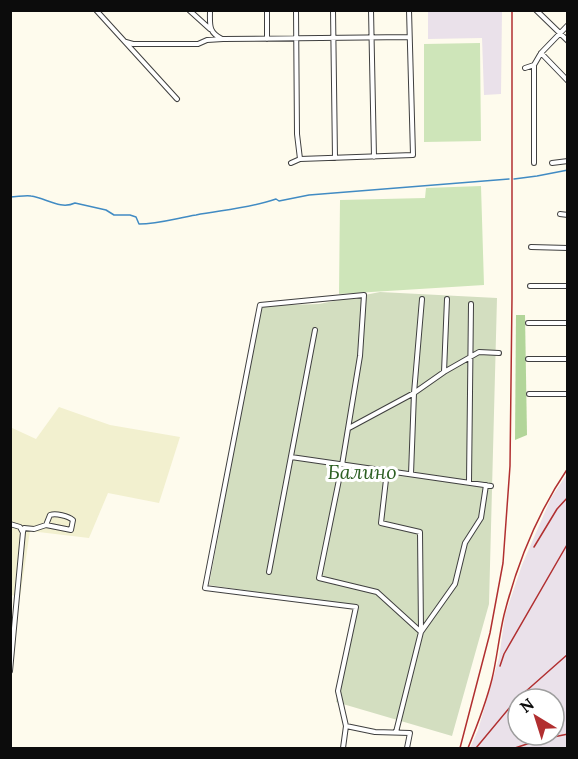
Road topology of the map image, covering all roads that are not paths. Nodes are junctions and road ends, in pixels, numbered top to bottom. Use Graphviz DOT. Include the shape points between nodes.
graph roads {
  1 [pos="96,10"];
  2 [pos="189,10"];
  3 [pos="210,10"];
  4 [pos="267,10"];
  5 [pos="296,10"];
  6 [pos="333,10"];
  7 [pos="371,10"];
  8 [pos="409,10"];
  9 [pos="536,10"];
  10 [pos="567,25"];
  11 [pos="210,30"];
  12 [pos="559,33"];
  13 [pos="409,37"];
  14 [pos="297,38"];
  15 [pos="371,38"];
  16 [pos="222,39"];
  17 [pos="268,39"];
  18 [pos="333,39"];
  19 [pos="567,41"];
  20 [pos="126,42"];
  21 [pos="541,53"];
  22 [pos="534,65"];
  23 [pos="525,68"];
  24 [pos="567,81"];
  25 [pos="177,99"];
  26 [pos="374,157"];
  27 [pos="335,158"];
  28 [pos="300,159"];
  29 [pos="567,160"];
  30 [pos="291,163"];
  31 [pos="534,163"];
  32 [pos="552,163"];
  33 [pos="560,214"];
  34 [pos="567,214"];
  35 [pos="531,247"];
  36 [pos="567,248"];
  37 [pos="530,286"];
  38 [pos="567,286"];
  39 [pos="422,298"];
  40 [pos="447,299"];
  41 [pos="471,303"];
  42 [pos="528,323"];
  43 [pos="567,323"];
  44 [pos="315,330"];
  45 [pos="498,352"];
  46 [pos="470,357"];
  47 [pos="528,359"];
  48 [pos="567,359"];
  49 [pos="444,372"];
  50 [pos="414,393"];
  51 [pos="529,394"];
  52 [pos="567,394"];
  53 [pos="348,428"];
  54 [pos="291,457"];
  55 [pos="342,465"];
  56 [pos="387,471"];
  57 [pos="411,474"];
  58 [pos="469,482"];
  59 [pos="10,524"];
  60 [pos="46,525"];
  61 [pos="22,532"];
  62 [pos="269,572"];
  63 [pos="421,632"];
  64 [pos="11,657"];
  65 [pos="10,671"];
  66 [pos="346,726"];
  67 [pos="396,732"];
  68 [pos="343,748"];
  69 [pos="407,748"];
  1 -- 20 [label="street"];
  2 -- 11 [label="street"];
  3 -- 11 [label="street"];
  4 -- 17 [label="street"];
  5 -- 14 [label="street"];
  6 -- 18 [label="street"];
  7 -- 15 [label="street"];
  8 -- 13 [label="street"];
  9 -- 12 [label="street"];
  10 -- 12 [label="street"];
  11 -- 16 [label="street"];
  12 -- 19 [label="street"];
  12 -- 21 [label="street"];
  13 -- 15 [label="street"];
  13 -- 26 [label="street" via="413,155"];
  14 -- 17 [label="street"];
  14 -- 18 [label="street"];
  14 -- 28 [label="street"];
  15 -- 18 [label="street"];
  15 -- 26 [label="street"];
  16 -- 17 [label="street"];
  16 -- 20 [label="street" via="198,44"];
  18 -- 27 [label="street"];
  20 -- 25 [label="street"];
  21 -- 22 [label="street"];
  21 -- 24 [label="street"];
  22 -- 23 [label="street"];
  22 -- 31 [label="street"];
  26 -- 27 [label="street"];
  27 -- 28 [label="street"];
  28 -- 30 [label="street"];
  29 -- 32 [label="street"];
  33 -- 34 [label="street"];
  35 -- 36 [label="street"];
  37 -- 38 [label="street"];
  39 -- 50 [label="street"];
  40 -- 49 [label="street"];
  41 -- 46 [label="street"];
  42 -- 43 [label="street"];
  44 -- 54 [label="street"];
  45 -- 46 [label="street" via="479,352"];
  46 -- 49 [label="street"];
  46 -- 58 [label="street"];
  47 -- 48 [label="street"];
  49 -- 50 [label="street"];
  50 -- 53 [label="street"];
  50 -- 57 [label="street"];
  51 -- 52 [label="street"];
  53 -- 55 [label="street"];
  53 -- 66 [label="street" via="360,356 364,295 260,305 206,588 356,607 338,691"];
  54 -- 55 [label="street"];
  54 -- 62 [label="street"];
  55 -- 56 [label="street"];
  55 -- 63 [label="street" via="319,578 377,592"];
  56 -- 57 [label="street"];
  56 -- 63 [label="street" via="381,523 420,532"];
  57 -- 58 [label="street"];
  58 -- 63 [label="street" via="488,485 481,518 465,543 455,584"];
  59 -- 61 [label="street" via="20,527"];
  60 -- 60 [label="street" via="52,513 73,520 70,530"];
  60 -- 61 [label="street" via="24,528"];
  61 -- 64 [label="street"];
  63 -- 67 [label="street"];
  64 -- 65 [label="street"];
  66 -- 67 [label="street"];
  66 -- 68 [label="street"];
  67 -- 69 [label="street" via="410,733"];
}
